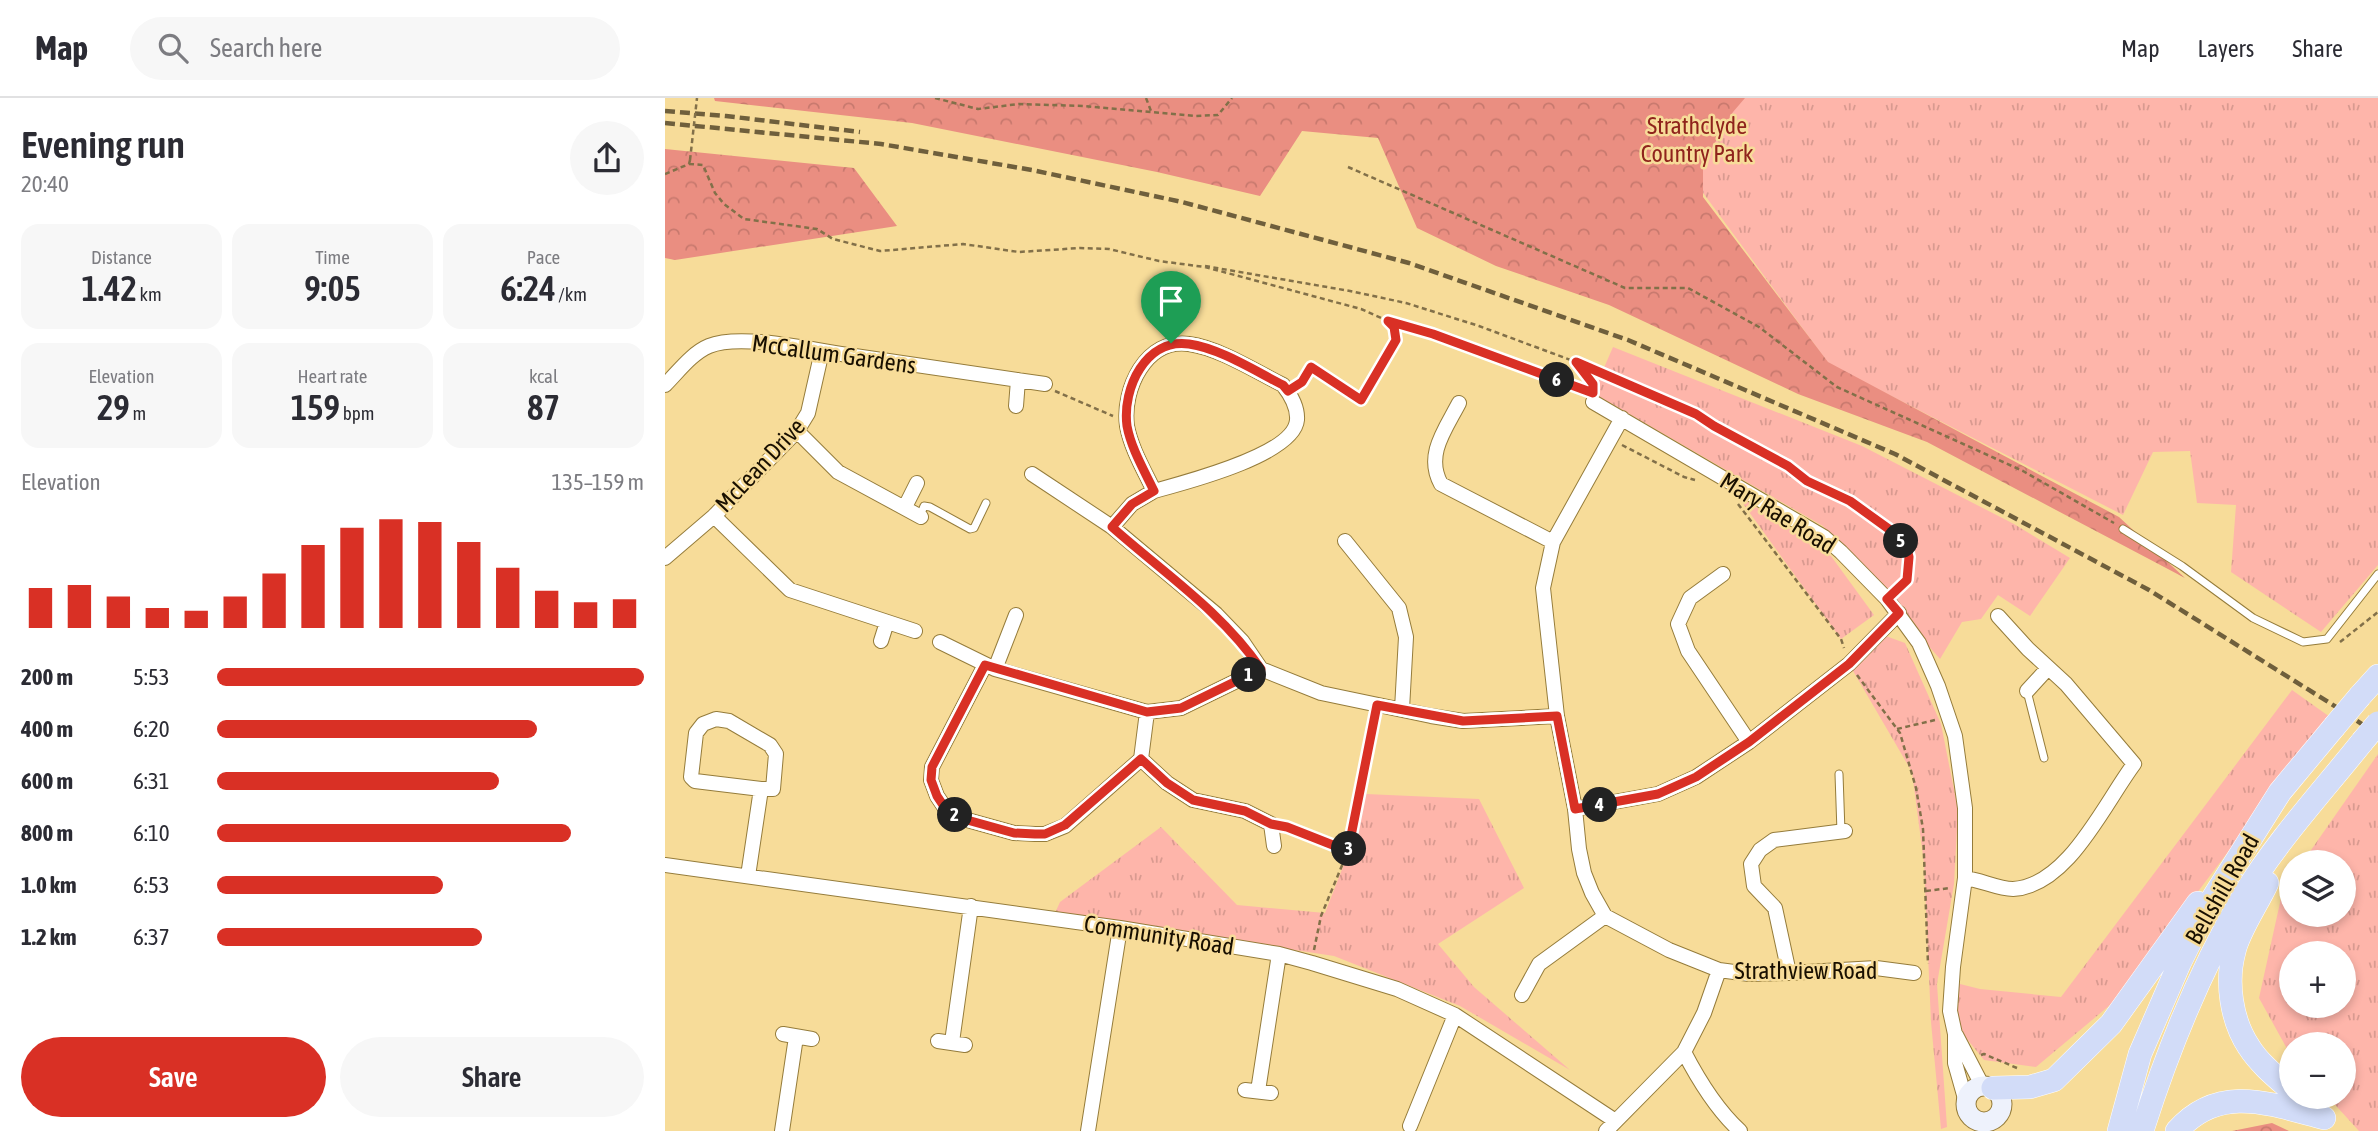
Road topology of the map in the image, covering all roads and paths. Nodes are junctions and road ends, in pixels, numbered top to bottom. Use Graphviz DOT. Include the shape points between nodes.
graph roads {
  1 [pos="697,98"];
  2 [pos="935,98"];
  3 [pos="1146,98"];
  4 [pos="1232,98"];
  5 [pos="1151,112"];
  6 [pos="689,162"];
  7 [pos="1348,167"];
  8 [pos="665,174"];
  9 [pos="1205,267"];
  10 [pos="1388,321"];
  11 [pos="822,351"];
  12 [pos="1576,362"];
  13 [pos="1018,380"];
  14 [pos="1045,384"];
  15 [pos="665,385"];
  16 [pos="1288,391"];
  17 [pos="1593,402"];
  18 [pos="1459,403"];
  19 [pos="1016,405"];
  20 [pos="1127,418"];
  21 [pos="1622,418"];
  22 [pos="797,431"];
  23 [pos="1032,474"];
  24 [pos="917,483"];
  25 [pos="1154,491"];
  26 [pos="986,503"];
  27 [pos="905,507"];
  28 [pos="713,516"];
  29 [pos="920,516"];
  30 [pos="1112,527"];
  31 [pos="2123,528"];
  32 [pos="1345,541"];
  33 [pos="1553,542"];
  34 [pos="665,558"];
  35 [pos="1723,573"];
  36 [pos="2378,574"];
  37 [pos="1887,599"];
  38 [pos="2378,612"];
  39 [pos="1899,613"];
  40 [pos="1016,615"];
  41 [pos="1998,616"];
  42 [pos="887,622"];
  43 [pos="915,631"];
  44 [pos="2327,639"];
  45 [pos="881,641"];
  46 [pos="940,642"];
  47 [pos="990,667"];
  48 [pos="2048,668"];
  49 [pos="1261,669"];
  50 [pos="2378,676"];
  51 [pos="2027,691"];
  52 [pos="1377,705"];
  53 [pos="1402,709"];
  54 [pos="1147,712"];
  55 [pos="1557,716"];
  56 [pos="1948,716"];
  57 [pos="2378,723"];
  58 [pos="1897,729"];
  59 [pos="1749,742"];
  60 [pos="2044,758"];
  61 [pos="1141,759"];
  62 [pos="1839,774"];
  63 [pos="761,789"];
  64 [pos="2280,792"];
  65 [pos="1575,809"];
  66 [pos="1271,824"];
  67 [pos="2294,827"];
  68 [pos="1843,832"];
  69 [pos="1274,846"];
  70 [pos="1348,851"];
  71 [pos="665,864"];
  72 [pos="748,876"];
  73 [pos="1964,882"];
  74 [pos="1926,891"];
  75 [pos="971,906"];
  76 [pos="1605,916"];
  77 [pos="1119,928"];
  78 [pos="1279,954"];
  79 [pos="1311,963"];
  80 [pos="1719,970"];
  81 [pos="1789,973"];
  82 [pos="1914,973"];
  83 [pos="1523,995"];
  84 [pos="1455,1014"];
  85 [pos="1955,1034"];
  86 [pos="812,1039"];
  87 [pos="952,1043"];
  88 [pos="1684,1052"];
  89 [pos="2279,1080"];
  90 [pos="1987,1087"];
  91 [pos="1258,1091"];
  92 [pos="1966,1105"];
  93 [pos="2313,1109"];
  94 [pos="2329,1124"];
  95 [pos="1610,1125"];
  96 [pos="1410,1126"];
  97 [pos="1985,1126"];
  98 [pos="782,1131"];
  99 [pos="1088,1131"];
  100 [pos="1740,1131"];
  101 [pos="1963,1131"];
  102 [pos="2119,1131"];
  103 [pos="2141,1131"];
  104 [pos="2177,1131"];
  1 -- 6 [label="path, bridge"];
  2 -- 5 [label="path" via="978,108 1019,104"];
  3 -- 5 [label="path"];
  4 -- 5 [label="path" via="1218,115"];
  6 -- 8 [label="path"];
  6 -- 9 [label="path" via="703,165 715,194 744,219 817,229 833,239 880,251 963,244 1019,252 1099,249"];
  7 -- 31 [label="path" via="1625,288 1688,289 1759,327 1837,387 2023,471"];
  9 -- 10 [label="path" via="1361,309"];
  9 -- 12 [label="path" via="1406,303"];
  10 -- 12 [label="path" via="1593,393 1593,384"];
  10 -- 16 [label="path" via="1396,340 1361,400 1311,367 1302,382"];
  11 -- 13 [label="street, McCallum Gardens"];
  11 -- 15 [label="street, McCallum Gardens" via="751,342 710,346"];
  11 -- 22 [label="street, McLean Drive" via="808,413"];
  12 -- 37 [label="path" via="1696,414 1871,515 1893,532 1909,557 1907,580"];
  13 -- 14 [label="street, McCallum Gardens"];
  13 -- 19 [label="street"];
  14 -- 20 [label="path" via="1114,417"];
  16 -- 20 [label="street" via="1206,348 1171,343 1139,369 1127,401"];
  16 -- 25 [label="street" via="1297,421 1284,439 1221,471"];
  17 -- 21 [label="street, Mary Rae Road"];
  18 -- 33 [label="street" via="1435,449 1434,464 1441,484"];
  20 -- 25 [label="street" via="1133,446"];
  21 -- 33 [label="street"];
  21 -- 37 [label="street, Mary Rae Road" via="1824,537"];
  22 -- 27 [label="street" via="838,472"];
  22 -- 28 [label="street, McLean Drive"];
  23 -- 30 [label="street"];
  24 -- 27 [label="street"];
  25 -- 30 [label="street" via="1132,504"];
  26 -- 29 [label="lane" via="970,529 930,507 924,506"];
  27 -- 29 [label="street"];
  28 -- 34 [label="street, McLean Drive"];
  28 -- 42 [label="street" via="790,590"];
  30 -- 49 [label="street" via="1216,614 1242,640"];
  31 -- 44 [label="lane" via="2253,618 2303,642"];
  32 -- 53 [label="street" via="1399,608 1406,637"];
  33 -- 55 [label="street" via="1542,588"];
  35 -- 59 [label="street" via="1690,598 1678,624 1688,651"];
  36 -- 44 [label="lane"];
  37 -- 39 [label="street, Mary Rae Road"];
  38 -- 44 [label="path" via="2341,643"];
  39 -- 56 [label="street, Mary Rae Road" via="1919,643"];
  39 -- 59 [label="street" via="1849,664"];
  40 -- 47 [label="street"];
  41 -- 48 [label="street"];
  42 -- 43 [label="street"];
  42 -- 45 [label="street"];
  46 -- 47 [label="street"];
  47 -- 54 [label="street"];
  47 -- 61 [label="street" via="932,767 937,796 960,818 1014,833 1045,834 1065,825"];
  48 -- 51 [label="street"];
  48 -- 73 [label="street" via="2134,765 2050,876 2031,886 2010,889"];
  49 -- 52 [label="street" via="1321,694"];
  49 -- 54 [label="street" via="1181,708"];
  50 -- 64 [label="highway, Bellshill Road, bridge"];
  51 -- 60 [label="lane"];
  52 -- 53 [label="street"];
  52 -- 70 [label="path"];
  53 -- 55 [label="street" via="1463,721"];
  54 -- 61 [label="street"];
  55 -- 65 [label="street"];
  56 -- 58 [label="path"];
  56 -- 73 [label="street, Mary Rae Road" via="1965,808"];
  57 -- 67 [label="highway, Bellshill Road, bridge"];
  59 -- 65 [label="street" via="1696,777 1658,794"];
  61 -- 66 [label="street" via="1193,800 1245,811"];
  62 -- 68 [label="lane"];
  63 -- 63 [label="street" via="691,777 697,733 703,724 729,721 770,745 776,754 773,789"];
  63 -- 72 [label="street"];
  64 -- 90 [label="highway" via="2111,1024 2054,1080 2029,1087"];
  64 -- 102 [label="highway, Bellshill Road" via="2208,906 2180,962 2140,1054"];
  65 -- 76 [label="street" via="1584,873"];
  66 -- 69 [label="street"];
  66 -- 70 [label="path"];
  67 -- 89 [label="highway" via="2234,950 2230,979 2233,1009 2248,1046"];
  67 -- 103 [label="highway, Bellshill Road" via="2245,894 2203,971 2164,1061"];
  68 -- 81 [label="street" via="1774,840 1751,864 1753,886 1775,908"];
  70 -- 79 [label="path" via="1321,916"];
  71 -- 72 [label="street, Community Road"];
  72 -- 75 [label="street, Community Road"];
  73 -- 74 [label="path"];
  73 -- 85 [label="street, Mary Rae Road" via="1950,1011"];
  75 -- 77 [label="street, Community Road"];
  75 -- 87 [label="street"];
  76 -- 80 [label="street, Strathview Road"];
  76 -- 83 [label="street" via="1539,964"];
  77 -- 78 [label="street, Community Road"];
  77 -- 99 [label="street"];
  78 -- 79 [label="street, Community Road"];
  78 -- 91 [label="street"];
  79 -- 84 [label="street, Community Road" via="1397,989"];
  80 -- 81 [label="street, Strathview Road"];
  80 -- 88 [label="street"];
  81 -- 82 [label="street, Strathview Road" via="1876,968"];
  84 -- 95 [label="street, Community Road"];
  84 -- 96 [label="street"];
  85 -- 90 [label="street, Mary Rae Road"];
  85 -- 92 [label="street, Mary Rae Road" via="1955,1063"];
  86 -- 98 [label="street" via="789,1036"];
  88 -- 95 [label="street"];
  88 -- 100 [label="street" via="1698,1080"];
  90 -- 92 [label="main road" via="1970,1092"];
  90 -- 97 [label="main road" via="1997,1092 2002,1103 1999,1114"];
  92 -- 97 [label="main road" via="1968,1113"];
  92 -- 101 [label="main road"];
  93 -- 94 [label="highway"];
  94 -- 104 [label="highway" via="2257,1101 2237,1100 2213,1105 2187,1119"];
}
